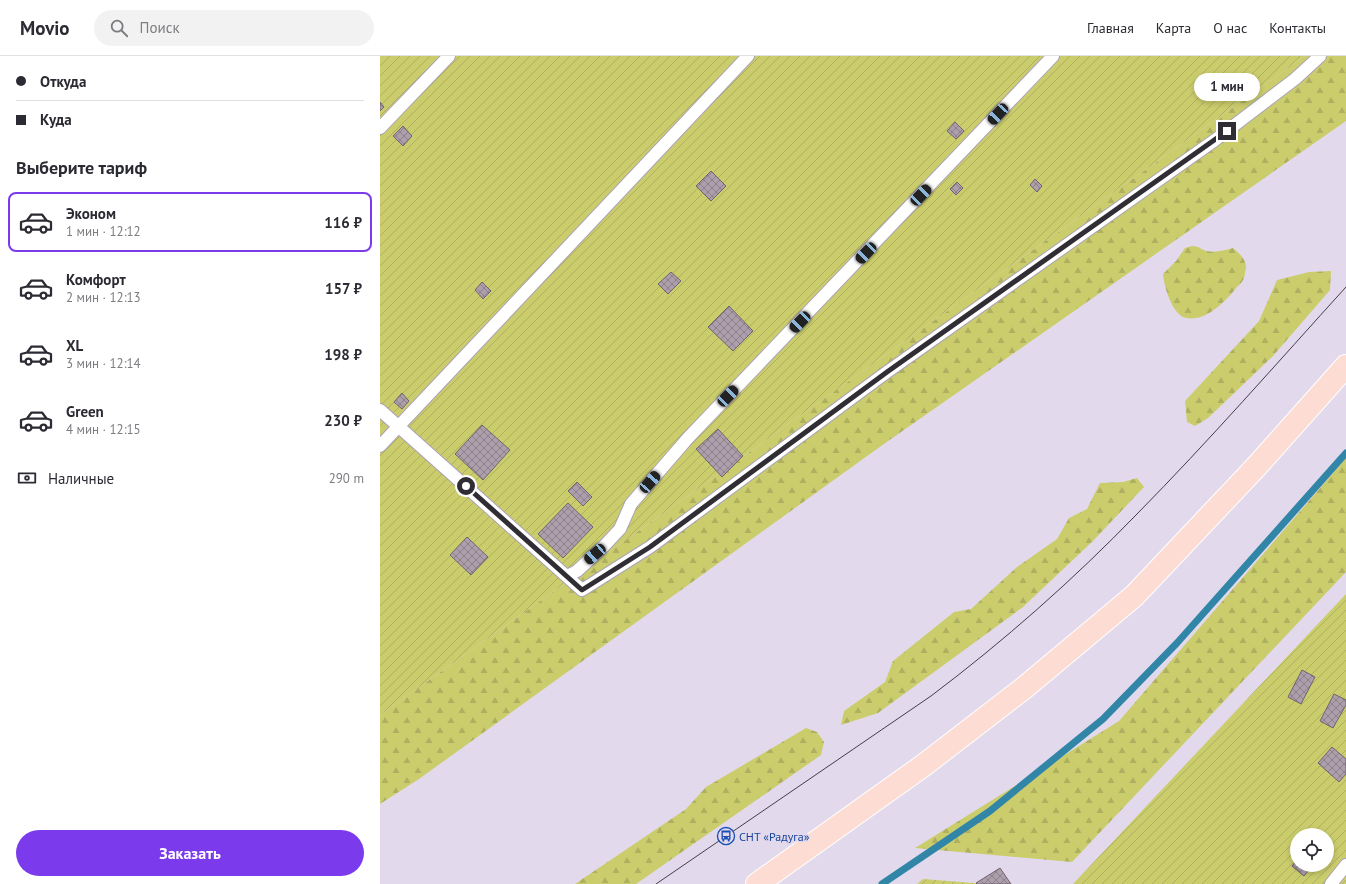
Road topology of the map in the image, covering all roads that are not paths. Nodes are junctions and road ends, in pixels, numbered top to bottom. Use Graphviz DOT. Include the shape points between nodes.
graph roads {
  1 [pos="449,56"];
  2 [pos="748,56"];
  3 [pos="1053,56"];
  4 [pos="1320,56"];
  5 [pos="380,128"];
  6 [pos="1346,366"];
  7 [pos="380,410"];
  8 [pos="399,427"];
  9 [pos="380,446"];
  10 [pos="567,576"];
  11 [pos="1346,865"];
  12 [pos="757,884"];
  13 [pos="1331,884"];
  1 -- 5 [label="lane"];
  2 -- 8 [label="lane"];
  3 -- 10 [label="lane" via="688,438 631,504 620,529 577,571"];
  4 -- 10 [label="lane" via="1295,79 1215,140 887,372 650,547 582,590"];
  6 -- 12 [label="main road" via="1255,468 1134,596 1024,688 924,765"];
  7 -- 8 [label="lane"];
  8 -- 9 [label="lane"];
  8 -- 10 [label="lane"];
  11 -- 13 [label="lane"];
}
